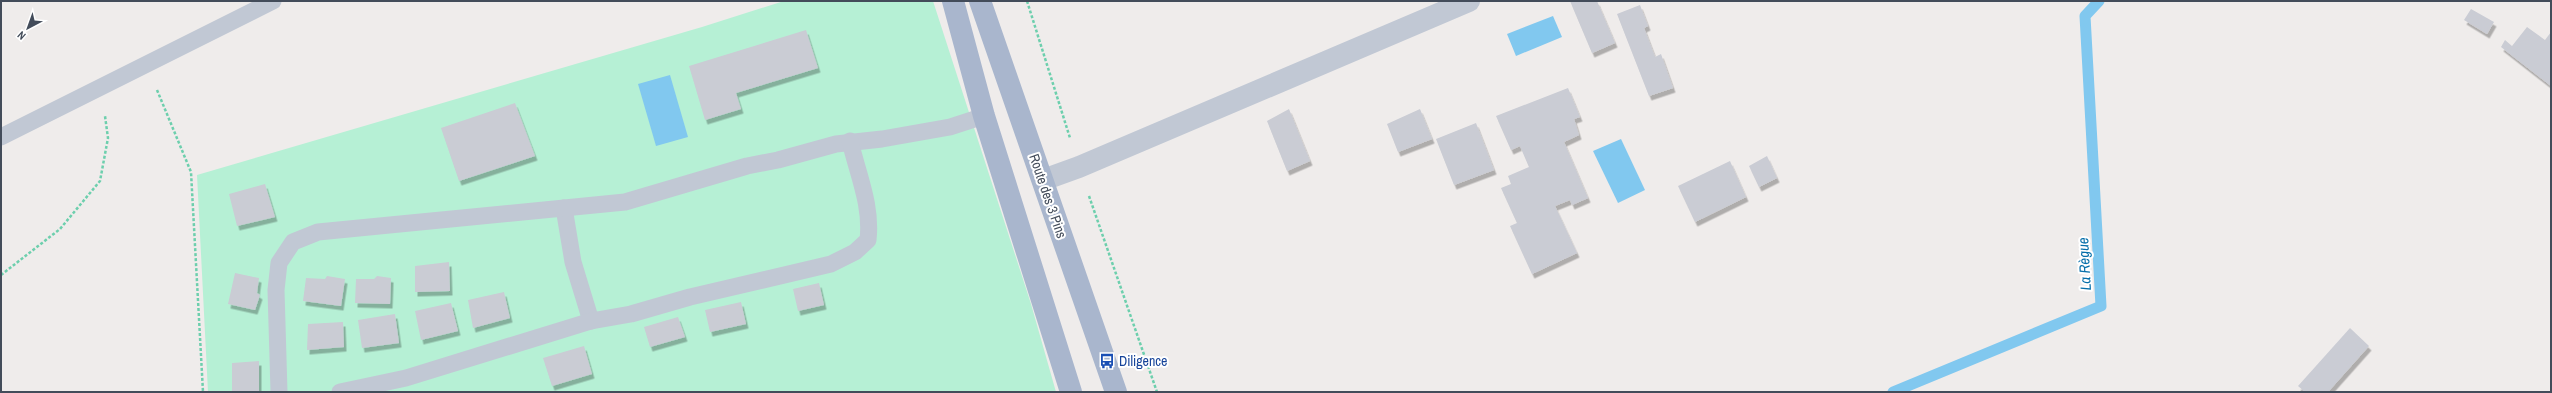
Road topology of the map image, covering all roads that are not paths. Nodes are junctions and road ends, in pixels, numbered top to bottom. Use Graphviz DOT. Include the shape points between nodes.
graph roads {
  1 [pos="273,1"];
  2 [pos="953,1"];
  3 [pos="980,1"];
  4 [pos="1469,1"];
  5 [pos="984,116"];
  6 [pos="1,137"];
  7 [pos="850,142"];
  8 [pos="1043,180"];
  9 [pos="564,208"];
  10 [pos="591,322"];
  11 [pos="278,392"];
  12 [pos="340,392"];
  13 [pos="1071,392"];
  14 [pos="1116,392"];
  1 -- 6 [label="lane"];
  2 -- 5 [label="main road"];
  3 -- 8 [label="main road, Route des 3 Pins"];
  4 -- 8 [label="street"];
  5 -- 7 [label="lane" via="950,127"];
  5 -- 13 [label="main road"];
  7 -- 9 [label="lane" via="747,166 625,202"];
  7 -- 10 [label="lane" via="867,196 870,225 868,240 855,252 831,264 805,271"];
  8 -- 14 [label="main road, Route des 3 Pins"];
  9 -- 10 [label="lane" via="573,262"];
  9 -- 11 [label="lane" via="318,232 293,242 280,263 276,290"];
  10 -- 12 [label="lane" via="406,378"];
}
